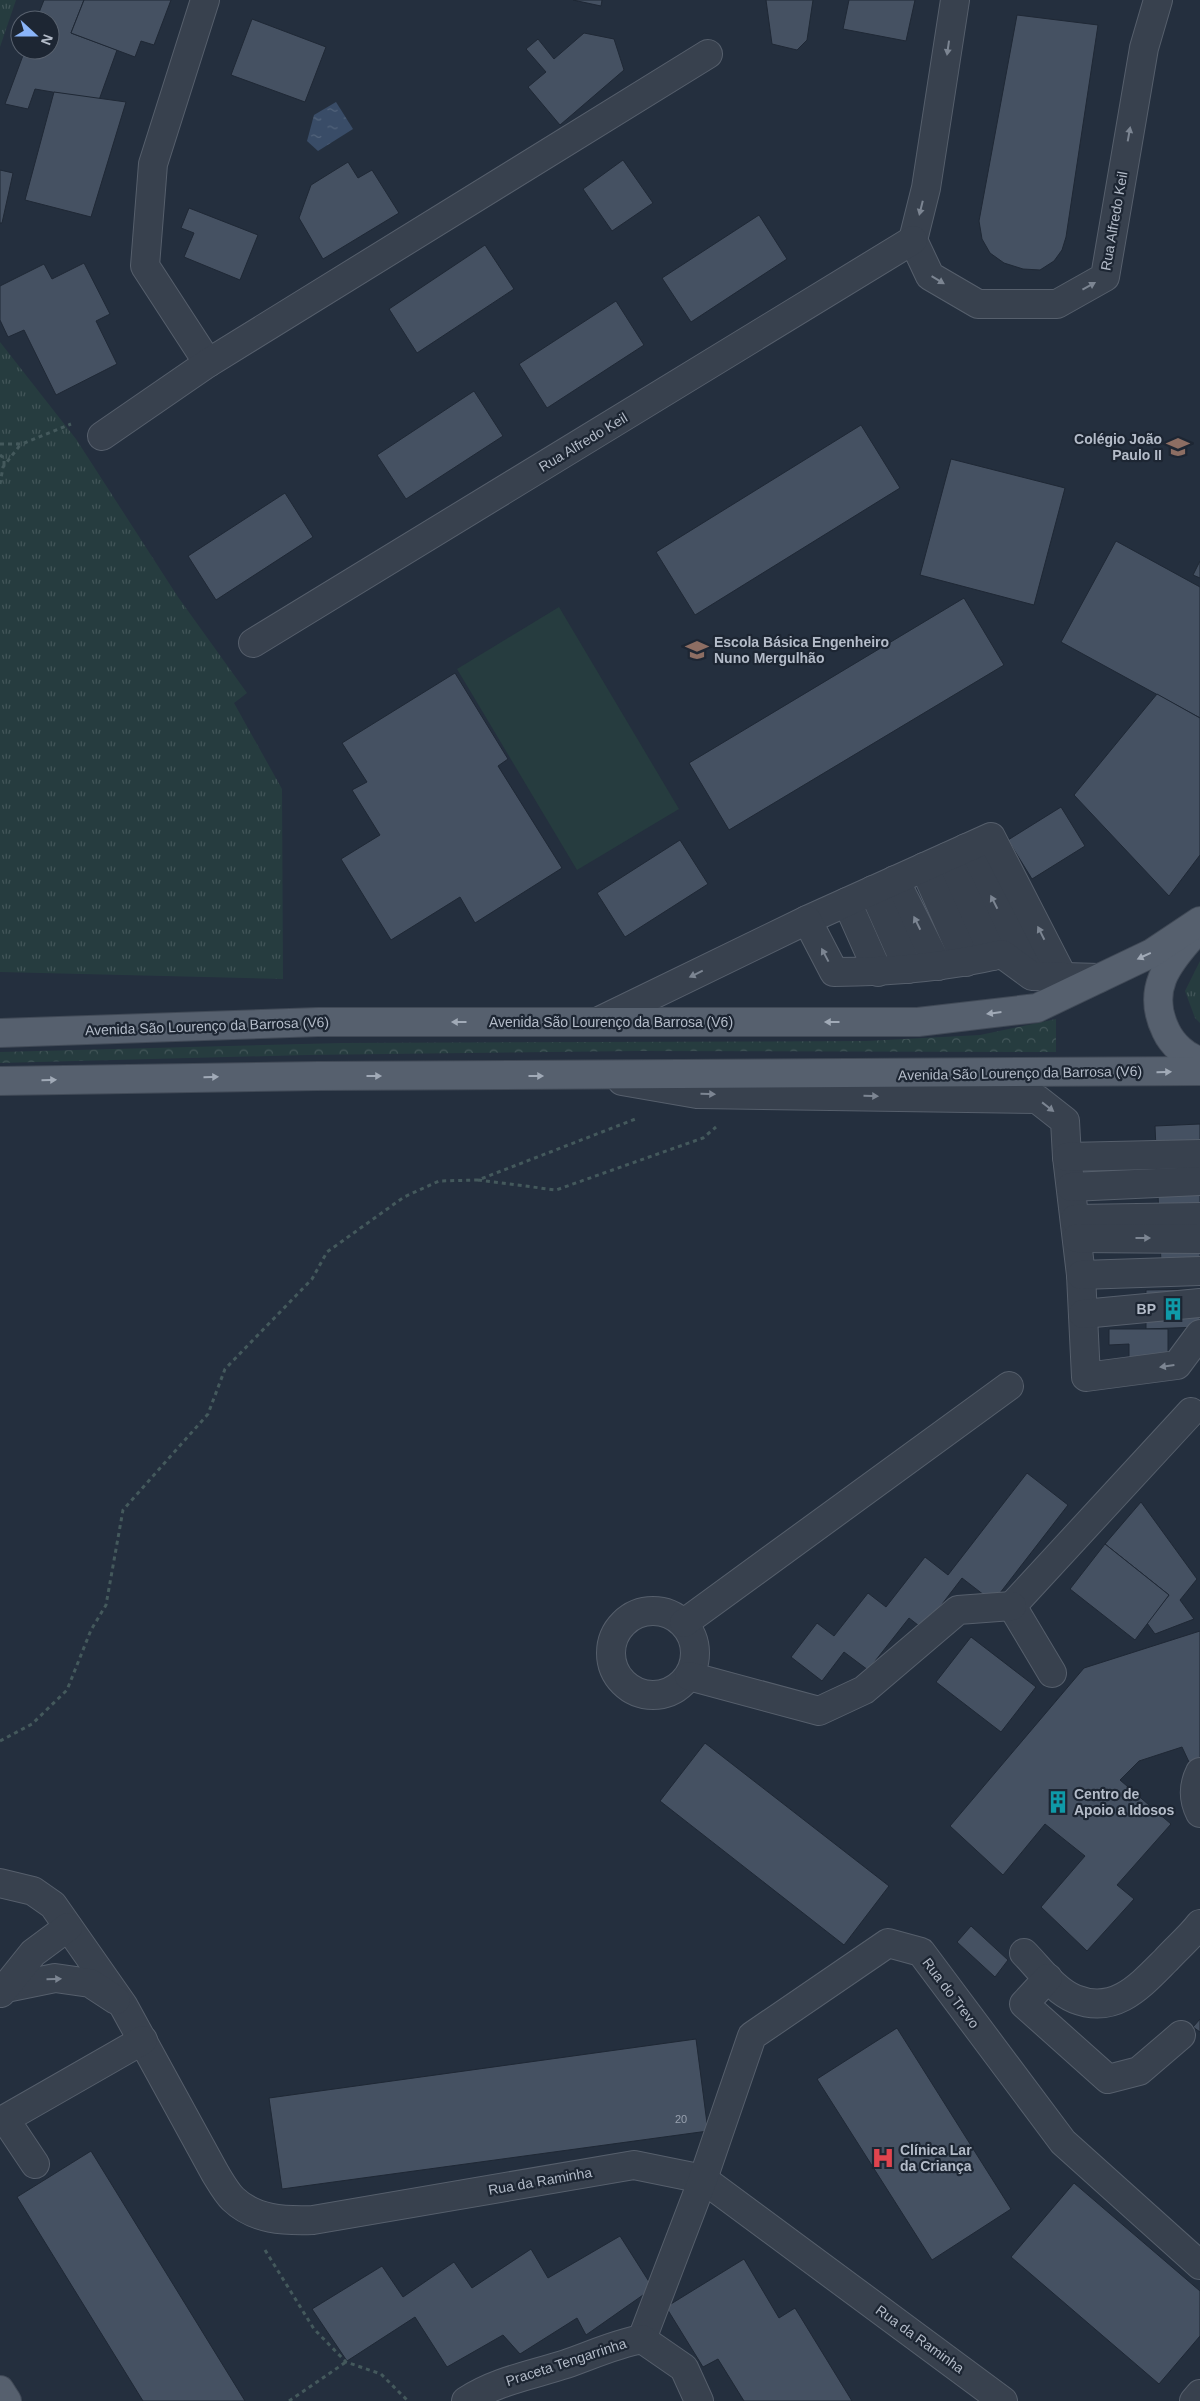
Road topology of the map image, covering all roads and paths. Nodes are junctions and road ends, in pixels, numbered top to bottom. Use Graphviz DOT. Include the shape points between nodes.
graph roads {
  1 [pos="205,0"];
  2 [pos="955,0"];
  3 [pos="1158,0"];
  4 [pos="708,54"];
  5 [pos="913,240"];
  6 [pos="208,363"];
  7 [pos="102,436"];
  8 [pos="0,444"];
  9 [pos="22,444"];
  10 [pos="0,455"];
  11 [pos="3,467"];
  12 [pos="0,484"];
  13 [pos="253,643"];
  14 [pos="946,857"];
  15 [pos="884,885"];
  16 [pos="847,902"];
  17 [pos="807,920"];
  18 [pos="1200,920"];
  19 [pos="1200,927"];
  20 [pos="993,956"];
  21 [pos="966,962"];
  22 [pos="938,966"];
  23 [pos="908,969"];
  24 [pos="878,972"];
  25 [pos="1032,976"];
  26 [pos="1063,977"];
  27 [pos="1100,978"];
  28 [pos="597,1022"];
  29 [pos="0,1033"];
  30 [pos="1200,1061"];
  31 [pos="1200,1071"];
  32 [pos="591,1076"];
  33 [pos="0,1081"];
  34 [pos="647,1114"];
  35 [pos="722,1122"];
  36 [pos="1200,1154"];
  37 [pos="1200,1169"];
  38 [pos="478,1180"];
  39 [pos="1200,1182"];
  40 [pos="1200,1200"];
  41 [pos="1074,1213"];
  42 [pos="1200,1217"];
  43 [pos="1200,1239"];
  44 [pos="1200,1257"];
  45 [pos="1200,1271"];
  46 [pos="1200,1303"];
  47 [pos="1083,1314"];
  48 [pos="1200,1334"];
  49 [pos="1008,1386"];
  50 [pos="1197,1417"];
  51 [pos="1012,1606"];
  52 [pos="684,1623"];
  53 [pos="1052,1673"];
  54 [pos="689,1676"];
  55 [pos="0,1740"];
  56 [pos="1200,1772"];
  57 [pos="1200,1813"];
  58 [pos="0,1883"];
  59 [pos="1200,1924"];
  60 [pos="68,1927"];
  61 [pos="1024,1953"];
  62 [pos="1048,1978"];
  63 [pos="3,1991"];
  64 [pos="124,2005"];
  65 [pos="1181,2035"];
  66 [pos="143,2040"];
  67 [pos="35,2164"];
  68 [pos="703,2180"];
  69 [pos="263,2247"];
  70 [pos="1200,2265"];
  71 [pos="642,2339"];
  72 [pos="346,2362"];
  73 [pos="0,2390"];
  74 [pos="1200,2394"];
  75 [pos="7,2401"];
  76 [pos="289,2401"];
  77 [pos="408,2401"];
  78 [pos="466,2401"];
  79 [pos="699,2401"];
  80 [pos="1003,2401"];
  81 [pos="1194,2401"];
  1 -- 6 [label="street" via="153,164 145,266"];
  2 -- 5 [label="street, one-way" via="926,188"];
  5 -- 3 [label="street, Rua Alfredo Keil, one-way" via="930,276 978,304 1057,304 1105,277 1144,48"];
  4 -- 6 [label="street"];
  5 -- 13 [label="street, Rua Alfredo Keil"];
  6 -- 7 [label="street"];
  7 -- 9 [label="path" via="78,421"];
  8 -- 9 [label="path"];
  9 -- 11 [label="path"];
  10 -- 11 [label="path" via="4,458"];
  11 -- 12 [label="path"];
  14 -- 15 [label="street"];
  14 -- 20 [label="street"];
  14 -- 21 [label="street"];
  25 -- 14 [label="street, one-way"];
  26 -- 14 [label="street, one-way" via="992,837"];
  15 -- 16 [label="street"];
  22 -- 15 [label="street, one-way"];
  15 -- 23 [label="street"];
  16 -- 17 [label="street"];
  16 -- 24 [label="street"];
  24 -- 17 [label="street, one-way" via="834,972"];
  17 -- 28 [label="street, one-way"];
  18 -- 27 [label="main road, Avenida São Lourenço da Barrosa (V6), one-way" via="1152,953"];
  19 -- 30 [label="main road" via="1176,954 1160,982 1156,1001 1160,1019 1171,1041"];
  20 -- 21 [label="street"];
  20 -- 25 [label="street" via="1002,954"];
  21 -- 22 [label="street"];
  22 -- 23 [label="street"];
  23 -- 24 [label="street"];
  25 -- 26 [label="street"];
  26 -- 27 [label="street"];
  27 -- 28 [label="main road, Avenida São Lourenço da Barrosa (V6), one-way" via="1037,1008 918,1022"];
  28 -- 29 [label="main road, Avenida São Lourenço da Barrosa (V6), one-way" via="318,1022"];
  32 -- 31 [label="main road, Avenida São Lourenço da Barrosa (V6), one-way"];
  33 -- 32 [label="main road, Avenida São Lourenço da Barrosa (V6), one-way"];
  32 -- 41 [label="street, one-way" via="697,1094 1037,1099 1065,1121"];
  34 -- 38 [label="path"];
  35 -- 38 [label="path" via="703,1138 556,1190"];
  36 -- 41 [label="street"];
  37 -- 41 [label="street"];
  38 -- 55 [label="path" via="439,1181 404,1197 328,1252 312,1279 225,1369 208,1414 123,1510 106,1605 91,1630 68,1690 32,1724"];
  39 -- 41 [label="street"];
  40 -- 41 [label="street"];
  41 -- 42 [label="street"];
  41 -- 43 [label="street, one-way"];
  41 -- 44 [label="street"];
  41 -- 45 [label="street"];
  41 -- 47 [label="street"];
  46 -- 47 [label="street"];
  48 -- 47 [label="street, one-way" via="1177,1364 1086,1377"];
  49 -- 52 [label="street"];
  50 -- 51 [label="street"];
  51 -- 53 [label="street"];
  51 -- 54 [label="street" via="958,1610 864,1690 819,1712"];
  52 -- 54 [label="street" via="695,1647 695,1662"];
  52 -- 54 [label="street" via="665,1613 644,1611 619,1628 611,1651 613,1666 622,1682 635,1691 655,1695 669,1693"];
  56 -- 57 [label="street" via="1195,1786"];
  58 -- 60 [label="street, Rua da Raminha" via="44,1897"];
  59 -- 62 [label="street" via="1136,1991 1118,2000 1097,2005 1074,1999"];
  60 -- 63 [label="street" via="34,1953"];
  60 -- 64 [label="street, Rua da Raminha"];
  61 -- 62 [label="street"];
  62 -- 65 [label="street" via="1024,2004 1108,2079 1139,2071"];
  63 -- 64 [label="street, one-way" via="55,1978 90,1983"];
  64 -- 66 [label="street, Rua da Raminha"];
  66 -- 67 [label="street" via="5,2119"];
  66 -- 68 [label="street, Rua da Raminha" via="215,2173 232,2198 255,2215 288,2221 314,2220 634,2165"];
  68 -- 70 [label="street, Rua do Trevo" via="752,2036 888,1943 921,1952 1063,2142"];
  68 -- 71 [label="street, Rua do Trevo"];
  68 -- 80 [label="street, Rua da Raminha"];
  69 -- 72 [label="path" via="314,2329"];
  71 -- 78 [label="street, Praceta Tengarrinha" via="618,2343 566,2364 516,2377"];
  71 -- 79 [label="street, Praceta Tengarrinha" via="684,2368"];
  72 -- 76 [label="path"];
  72 -- 77 [label="path" via="381,2374"];
  73 -- 75 [label="main road"];
  74 -- 81 [label="street"];
}
